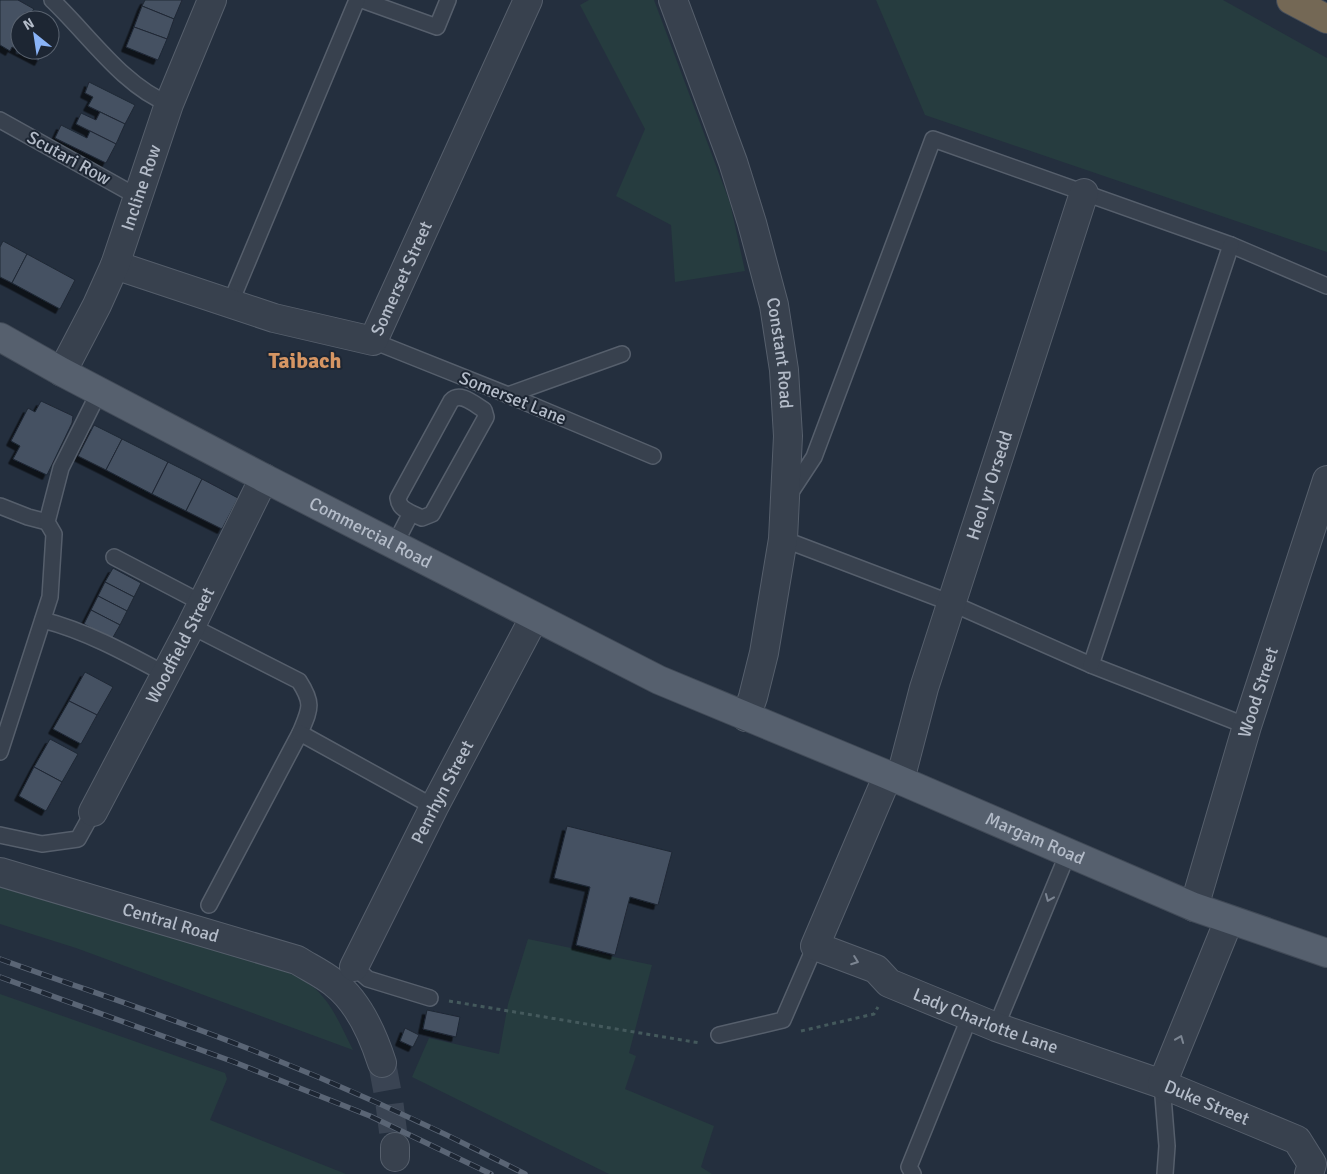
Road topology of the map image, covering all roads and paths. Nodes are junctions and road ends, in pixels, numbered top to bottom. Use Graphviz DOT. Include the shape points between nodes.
graph roads {
  1 [pos="212,0"];
  2 [pos="358,0"];
  3 [pos="362,0"];
  4 [pos="448,0"];
  5 [pos="528,0"];
  6 [pos="673,0"];
  7 [pos="1291,0"];
  8 [pos="56,1"];
  9 [pos="1327,19"];
  10 [pos="169,104"];
  11 [pos="0,120"];
  12 [pos="1084,193"];
  13 [pos="138,197"];
  14 [pos="1231,245"];
  15 [pos="116,265"];
  16 [pos="1327,286"];
  17 [pos="230,304"];
  18 [pos="0,337"];
  19 [pos="373,341"];
  20 [pos="622,354"];
  21 [pos="62,372"];
  22 [pos="99,392"];
  23 [pos="508,395"];
  24 [pos="652,456"];
  25 [pos="264,478"];
  26 [pos="1327,480"];
  27 [pos="786,499"];
  28 [pos="0,506"];
  29 [pos="412,514"];
  30 [pos="47,522"];
  31 [pos="783,539"];
  32 [pos="394,544"];
  33 [pos="114,557"];
  34 [pos="951,603"];
  35 [pos="196,614"];
  36 [pos="534,618"];
  37 [pos="43,620"];
  38 [pos="1091,665"];
  39 [pos="165,674"];
  40 [pos="746,717"];
  41 [pos="1247,726"];
  42 [pos="300,733"];
  43 [pos="0,752"];
  44 [pos="894,777"];
  45 [pos="434,807"];
  46 [pos="93,812"];
  47 [pos="0,835"];
  48 [pos="1068,853"];
  49 [pos="0,872"];
  50 [pos="209,905"];
  51 [pos="1194,907"];
  52 [pos="1229,920"];
  53 [pos="815,946"];
  54 [pos="1327,953"];
  55 [pos="344,975"];
  56 [pos="889,983"];
  57 [pos="430,998"];
  58 [pos="970,1016"];
  59 [pos="996,1027"];
  60 [pos="797,1032"];
  61 [pos="719,1035"];
  62 [pos="700,1043"];
  63 [pos="382,1063"];
  64 [pos="1162,1084"];
  65 [pos="913,1174"];
  66 [pos="1165,1174"];
  67 [pos="1308,1174"];
  1 -- 10 [label="street, Incline Row"];
  2 -- 17 [label="lane"];
  3 -- 4 [label="lane" via="437,27"];
  5 -- 19 [label="street, Somerset Street"];
  6 -- 27 [label="street, Constant Road" via="733,162 774,305 784,370 788,436"];
  7 -- 9 [label="highway"];
  8 -- 10 [label="lane" via="132,83"];
  10 -- 13 [label="street, Incline Row"];
  11 -- 13 [label="lane, Scutari Row"];
  12 -- 14 [label="lane"];
  12 -- 27 [label="lane" via="933,139 814,457"];
  12 -- 34 [label="street, Heol yr Orsedd"];
  13 -- 15 [label="street, Incline Row"];
  14 -- 16 [label="lane"];
  14 -- 38 [label="lane"];
  15 -- 17 [label="street, Somerset Street"];
  15 -- 21 [label="street, Incline Row"];
  17 -- 19 [label="street, Somerset Street" via="274,318"];
  18 -- 21 [label="main road, Commercial Road"];
  19 -- 23 [label="lane, Somerset Lane"];
  20 -- 23 [label="lane"];
  21 -- 22 [label="main road, Commercial Road"];
  22 -- 25 [label="main road, Commercial Road"];
  22 -- 30 [label="lane" via="61,468"];
  23 -- 24 [label="lane, Somerset Lane"];
  25 -- 32 [label="main road, Commercial Road"];
  25 -- 35 [label="street, Woodfield Street"];
  26 -- 41 [label="street, Wood Street"];
  27 -- 31 [label="street, Constant Road"];
  28 -- 30 [label="lane"];
  29 -- 29 [label="lane" via="422,518 432,514 486,417 484,410 459,396 450,400 398,498 402,508"];
  29 -- 32 [label="lane"];
  30 -- 37 [label="lane" via="54,534 50,597"];
  31 -- 34 [label="lane"];
  31 -- 40 [label="street, Constant Road" via="764,653"];
  32 -- 36 [label="main road, Commercial Road"];
  33 -- 35 [label="lane"];
  34 -- 38 [label="lane"];
  34 -- 44 [label="street, Heol yr Orsedd"];
  35 -- 39 [label="street, Woodfield Street"];
  35 -- 42 [label="lane" via="299,681 308,695 310,710"];
  36 -- 40 [label="main road, Commercial Road" via="659,680"];
  36 -- 45 [label="street, Penrhyn Street"];
  37 -- 39 [label="lane" via="121,651"];
  37 -- 43 [label="lane"];
  38 -- 41 [label="lane"];
  39 -- 46 [label="street, Woodfield Street"];
  40 -- 44 [label="main road, Margam Road"];
  41 -- 51 [label="street, Wood Street"];
  42 -- 45 [label="lane"];
  42 -- 50 [label="lane"];
  44 -- 48 [label="main road, Margam Road"];
  44 -- 53 [label="street, Heol yr Orsedd"];
  45 -- 55 [label="street, Penrhyn Street"];
  46 -- 47 [label="lane" via="78,839 42,844"];
  48 -- 51 [label="main road, Margam Road"];
  48 -- 59 [label="lane, one-way"];
  49 -- 55 [label="street, Central Road"];
  51 -- 52 [label="main road, Margam Road"];
  52 -- 54 [label="main road, Margam Road"];
  64 -- 52 [label="street, Duke Street, one-way"];
  53 -- 56 [label="street, Lady Charlotte Lane, one-way" via="876,969"];
  53 -- 61 [label="lane" via="783,1020"];
  55 -- 57 [label="lane"];
  55 -- 63 [label="street, Central Road" via="346,994 362,1017"];
  56 -- 58 [label="street, Lady Charlotte Lane"];
  56 -- 60 [label="path" via="874,1014"];
  57 -- 62 [label="path"];
  58 -- 59 [label="street, Lady Charlotte Lane"];
  58 -- 65 [label="lane" via="909,1167"];
  59 -- 64 [label="street, Lady Charlotte Lane"];
  64 -- 66 [label="lane" via="1167,1146"];
  64 -- 67 [label="street, Duke Street" via="1297,1140 1312,1164"];
}
